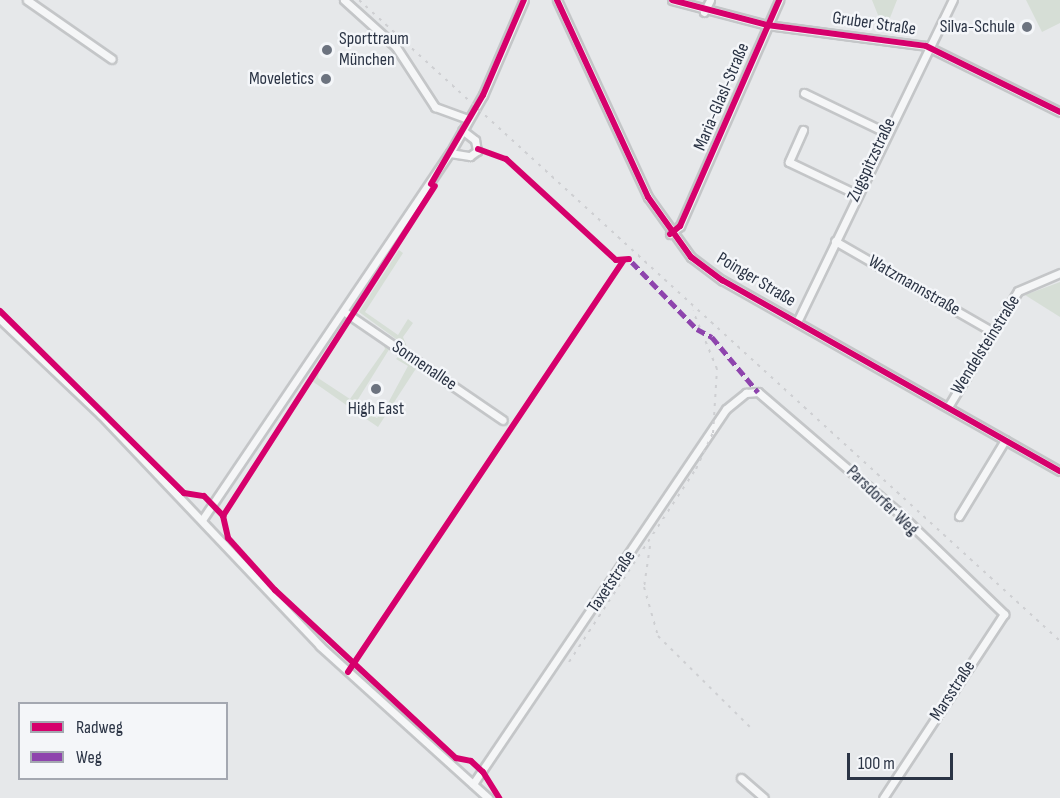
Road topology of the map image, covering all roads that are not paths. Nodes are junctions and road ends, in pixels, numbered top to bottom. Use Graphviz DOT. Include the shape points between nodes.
graph roads {
  1 [pos="27,0"];
  2 [pos="344,0"];
  3 [pos="524,0"];
  4 [pos="557,0"];
  5 [pos="672,0"];
  6 [pos="710,0"];
  7 [pos="779,0"];
  8 [pos="953,0"];
  9 [pos="704,12"];
  10 [pos="767,25"];
  11 [pos="926,46"];
  12 [pos="112,59"];
  13 [pos="804,93"];
  14 [pos="1060,112"];
  15 [pos="468,119"];
  16 [pos="462,130"];
  17 [pos="803,130"];
  18 [pos="885,132"];
  19 [pos="450,153"];
  20 [pos="856,194"];
  21 [pos="670,234"];
  22 [pos="835,241"];
  23 [pos="1060,273"];
  24 [pos="345,312"];
  25 [pos="0,319"];
  26 [pos="797,322"];
  27 [pos="993,332"];
  28 [pos="758,392"];
  29 [pos="948,406"];
  30 [pos="503,420"];
  31 [pos="1005,440"];
  32 [pos="1060,471"];
  33 [pos="959,516"];
  34 [pos="202,520"];
  35 [pos="1004,614"];
  36 [pos="741,778"];
  37 [pos="473,784"];
  38 [pos="488,798"];
  39 [pos="764,798"];
  40 [pos="883,798"];
  1 -- 12 [label="street"];
  2 -- 15 [label="street" via="396,46 435,106"];
  3 -- 15 [label="street"];
  4 -- 21 [label="street, Poinger Straße"];
  5 -- 9 [label="street, Gruber Straße"];
  6 -- 9 [label="street"];
  7 -- 10 [label="street, Maria-Glasl-Straße"];
  8 -- 11 [label="street, Zugspitzstraße"];
  9 -- 10 [label="street, Gruber Straße"];
  10 -- 11 [label="street, Gruber Straße"];
  10 -- 21 [label="street, Maria-Glasl-Straße" via="700,184 680,226"];
  11 -- 14 [label="street, Gruber Straße"];
  11 -- 18 [label="street, Zugspitzstraße"];
  13 -- 18 [label="street"];
  15 -- 16 [label="street"];
  16 -- 19 [label="street"];
  16 -- 19 [label="street" via="475,140 477,151 470,156"];
  17 -- 20 [label="street" via="789,162"];
  18 -- 20 [label="street, Zugspitzstraße"];
  19 -- 24 [label="street"];
  20 -- 22 [label="street, Zugspitzstraße"];
  21 -- 26 [label="street, Poinger Straße" via="708,270"];
  22 -- 26 [label="street, Zugspitzstraße"];
  22 -- 27 [label="street, Watzmannstraße"];
  23 -- 27 [label="street, Wendelsteinstraße" via="1018,291"];
  24 -- 30 [label="street, Sonnenallee"];
  24 -- 34 [label="street"];
  25 -- 34 [label="street"];
  26 -- 29 [label="street, Poinger Straße"];
  27 -- 29 [label="street, Wendelsteinstraße"];
  28 -- 35 [label="street, Parsdorfer Weg" via="897,511"];
  28 -- 37 [label="street, Taxetstraße" via="746,393 726,410"];
  29 -- 31 [label="street, Poinger Straße"];
  31 -- 32 [label="street, Poinger Straße"];
  31 -- 33 [label="street"];
  34 -- 37 [label="street" via="320,646"];
  35 -- 40 [label="street, Marsstraße"];
  36 -- 39 [label="street"];
  37 -- 38 [label="street"];
}
